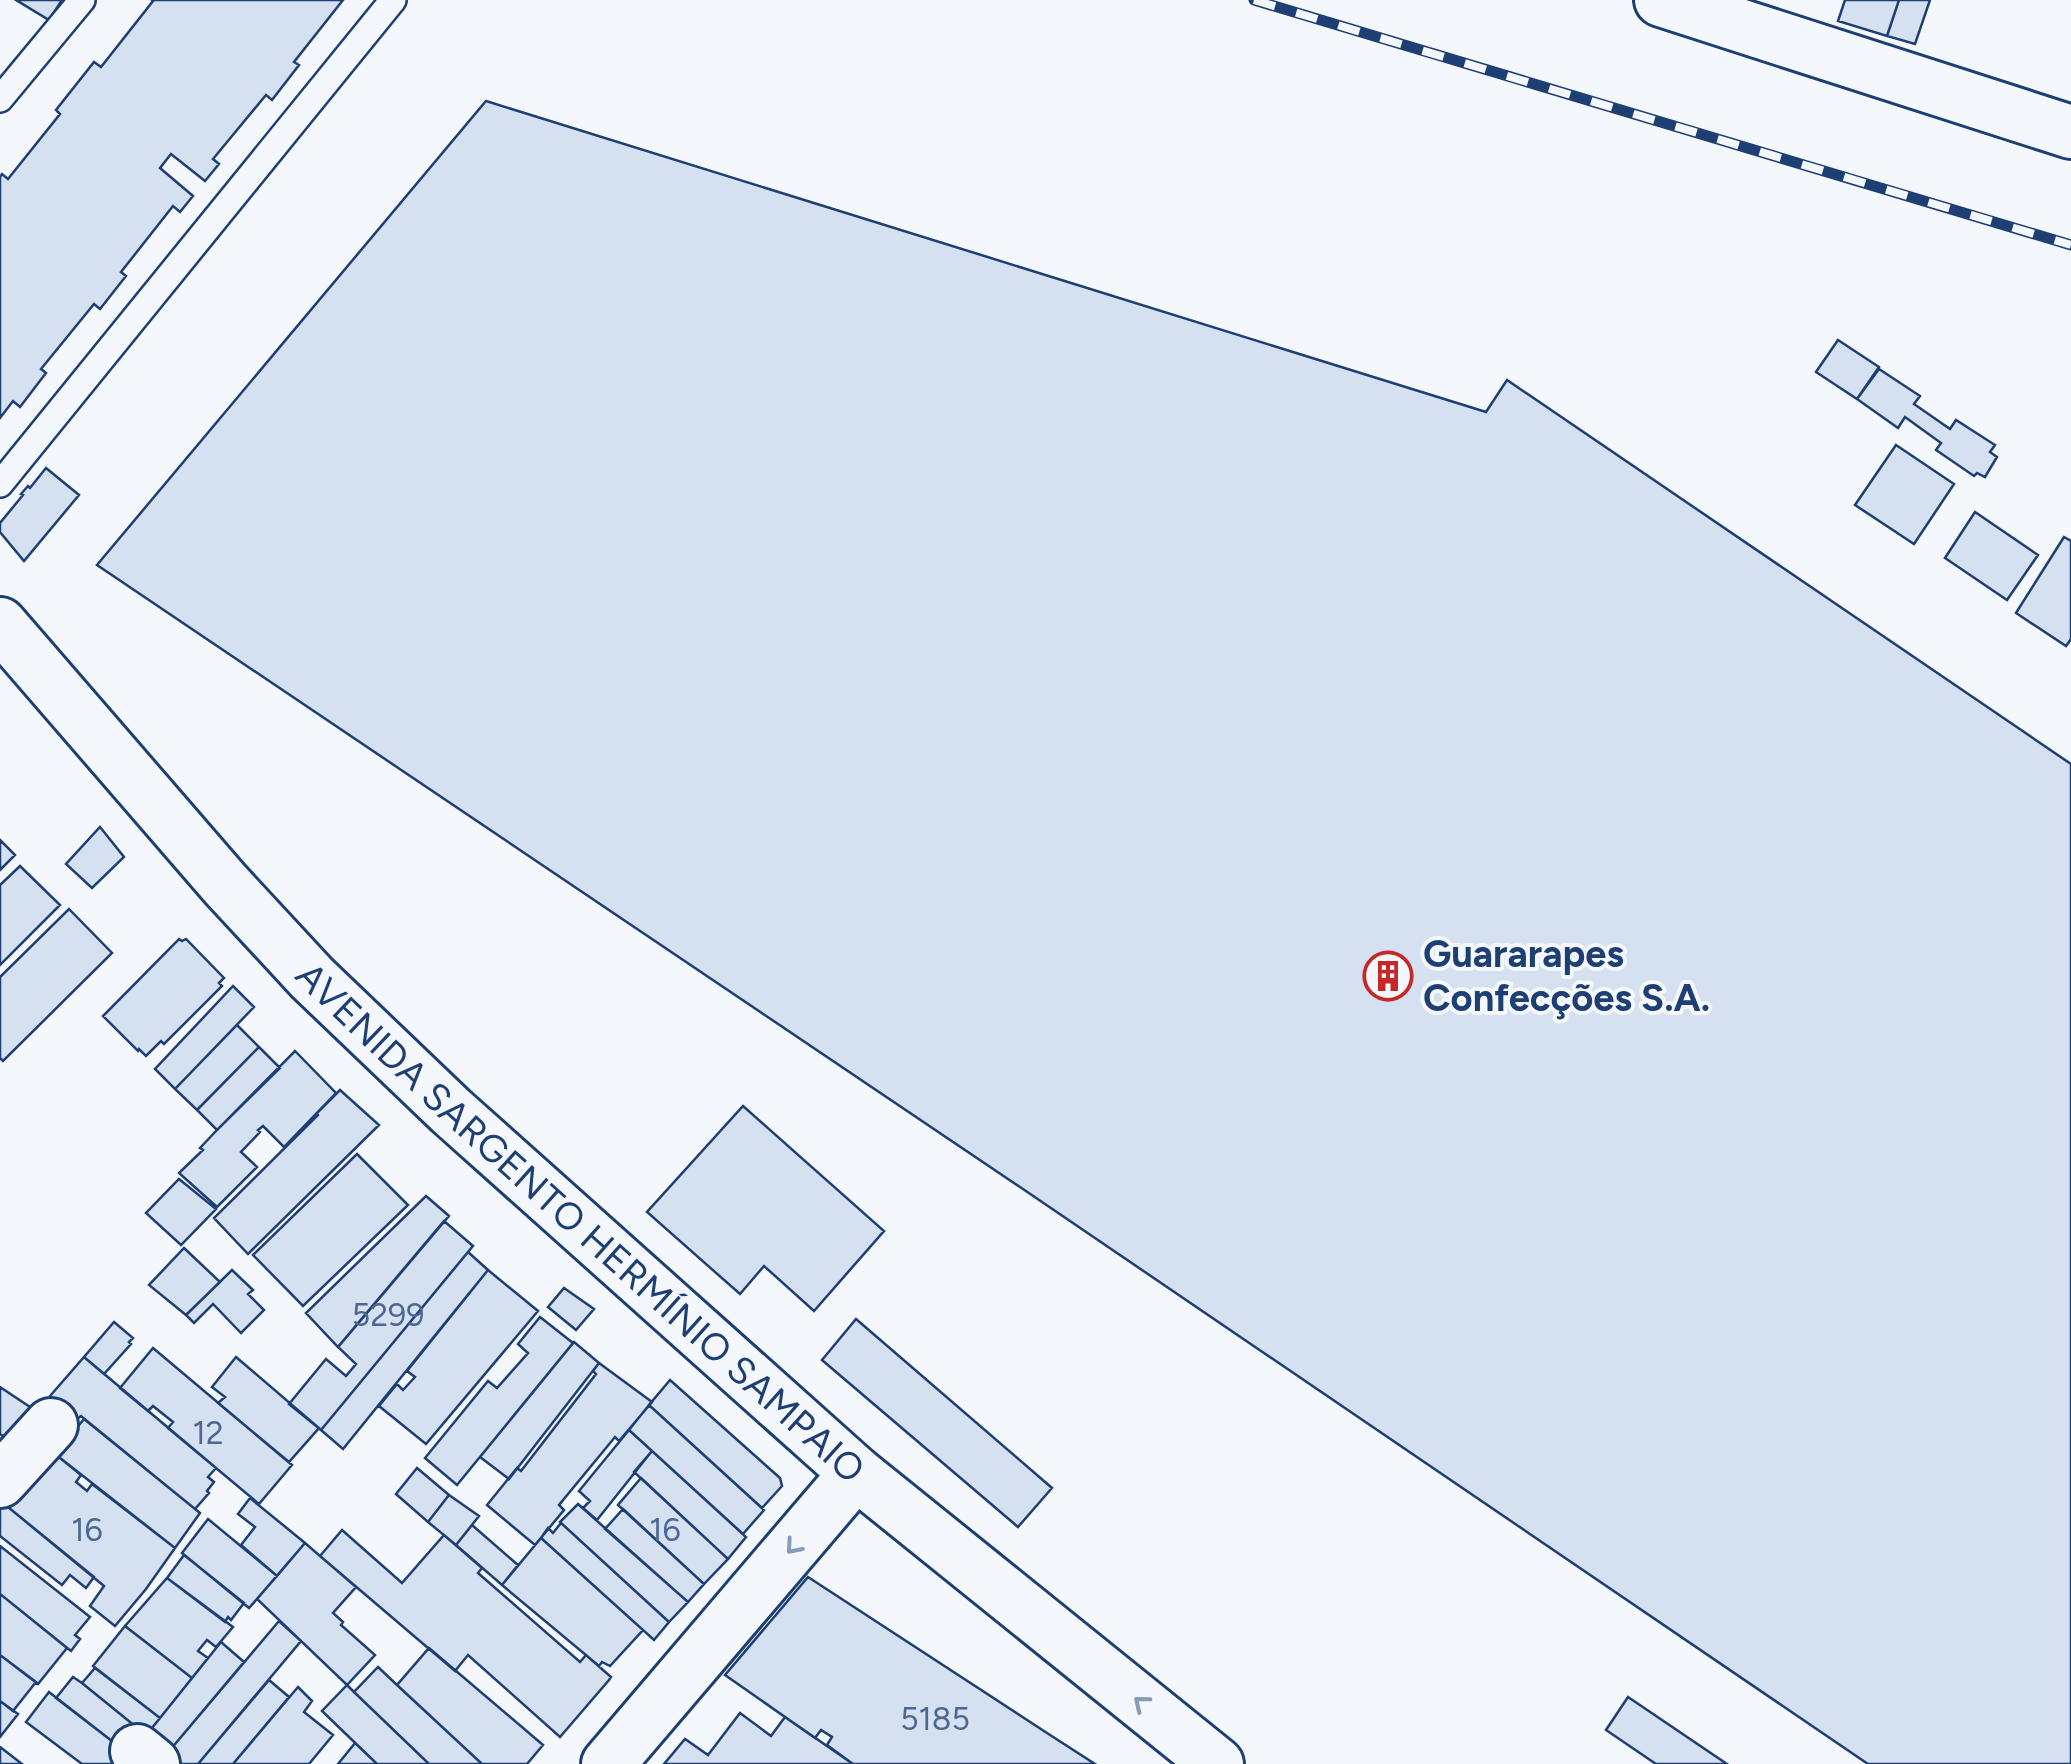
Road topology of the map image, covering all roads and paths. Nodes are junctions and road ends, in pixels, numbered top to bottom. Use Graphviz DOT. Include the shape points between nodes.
graph roads {
  1 [pos="82,0"];
  2 [pos="392,0"];
  3 [pos="1661,0"];
  4 [pos="1793,20"];
  5 [pos="0,99"];
  6 [pos="2071,132"];
  7 [pos="0,484"];
  8 [pos="0,624"];
  9 [pos="51,1425"];
  10 [pos="856,1473"];
  11 [pos="0,1481"];
  12 [pos="608,1764"];
  13 [pos="1217,1764"];
  1 -- 5 [label="lane"];
  2 -- 7 [label="lane"];
  3 -- 4 [label="street"];
  4 -- 6 [label="street"];
  8 -- 10 [label="street, AVENIDA SARGENTO HERMÍNIO SAMPAIO" via="312,978"];
  9 -- 11 [label="street"];
  10 -- 12 [label="street, one-way"];
  13 -- 10 [label="street, AVENIDA SARGENTO HERMÍNIO SAMPAIO, one-way"];
}
